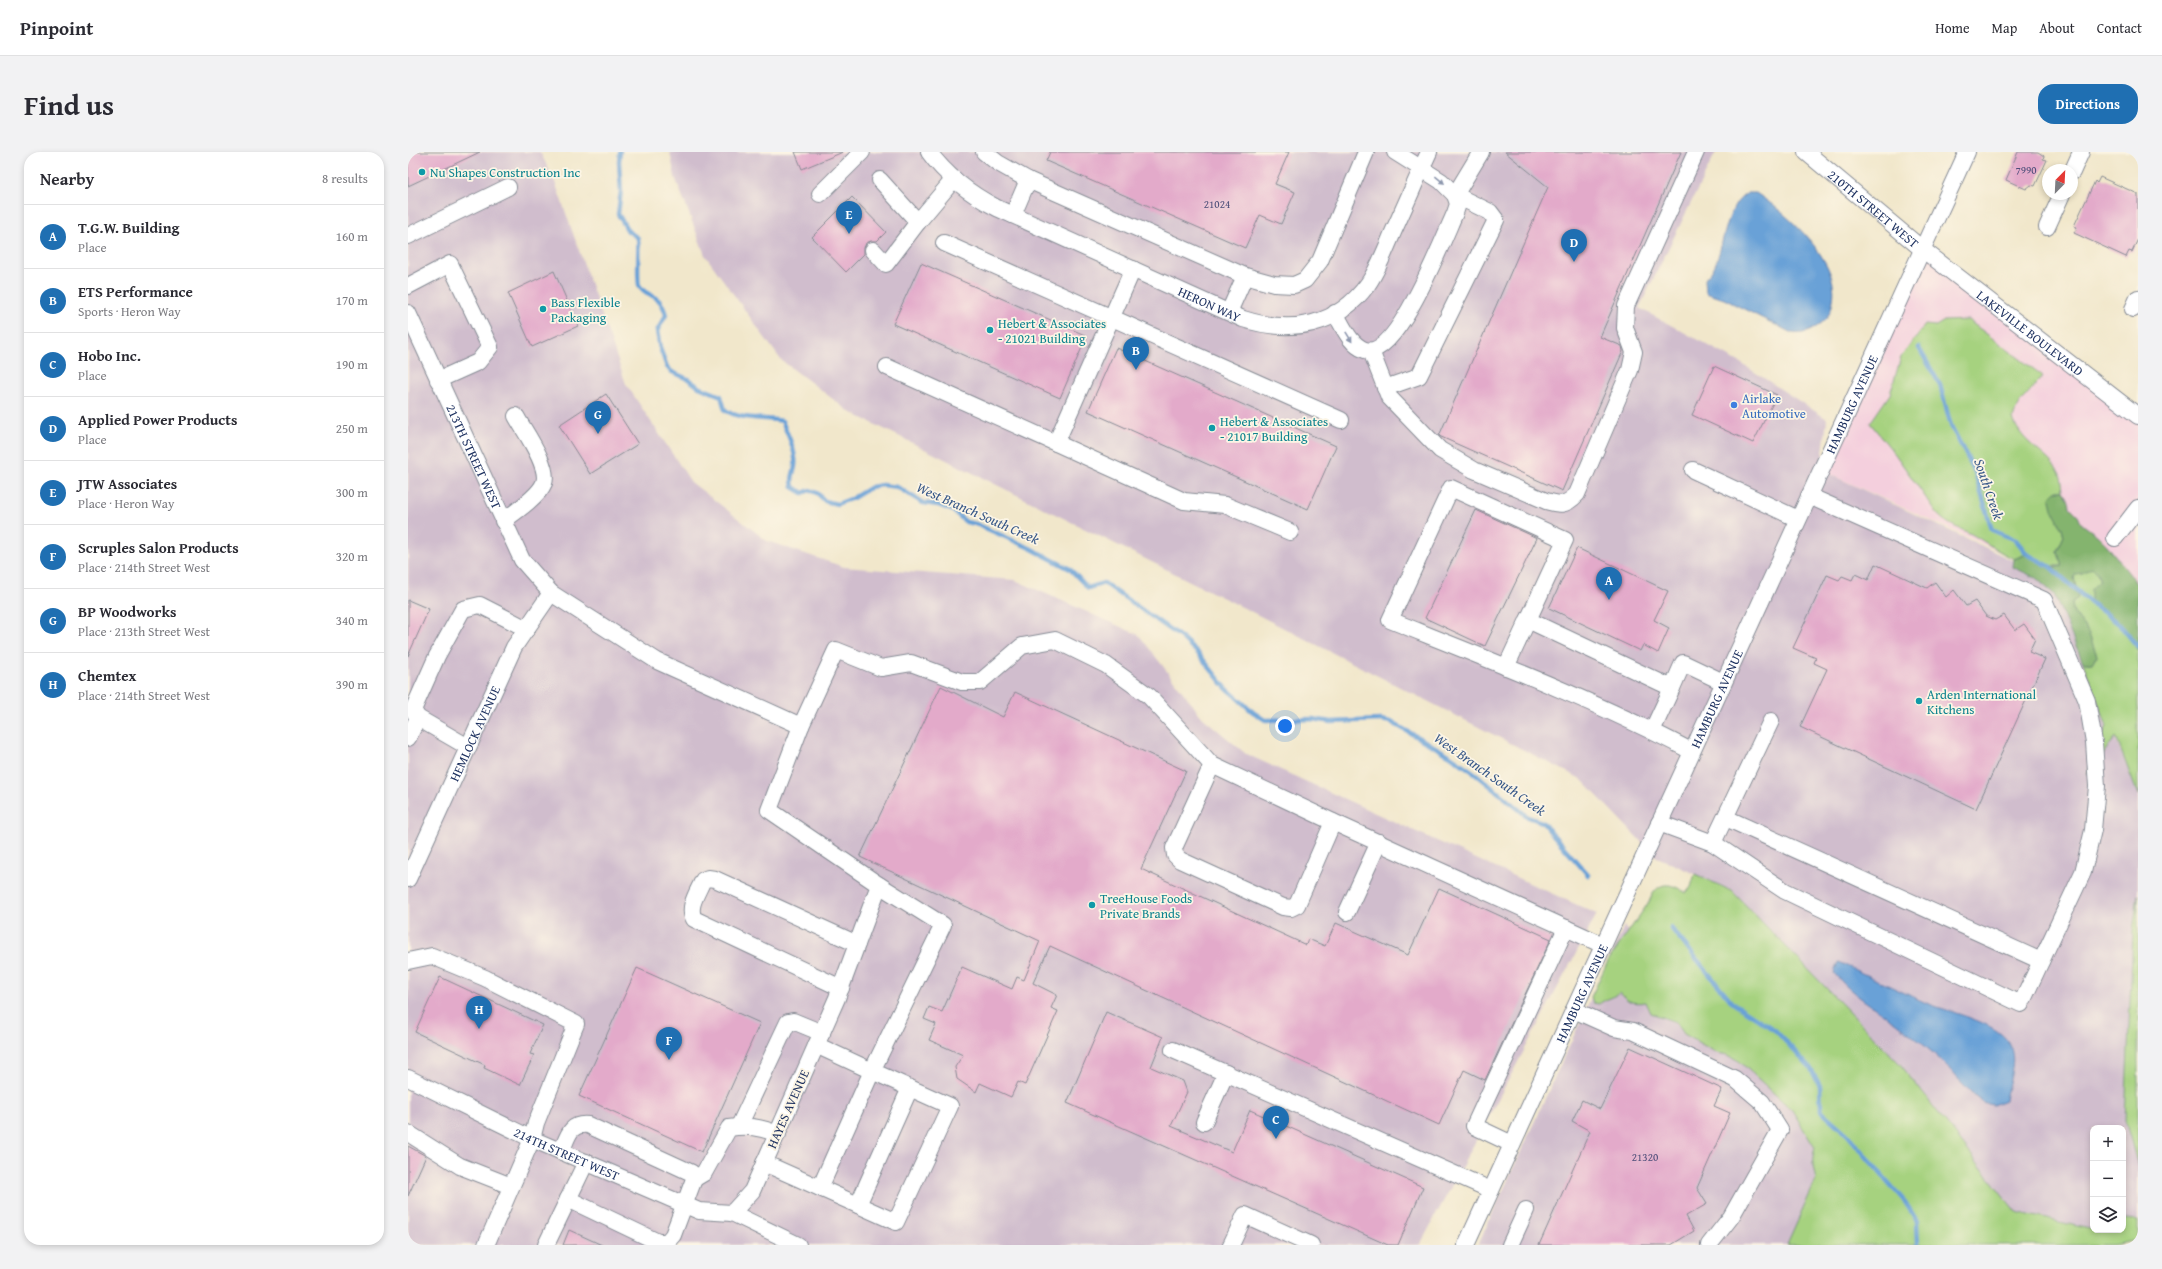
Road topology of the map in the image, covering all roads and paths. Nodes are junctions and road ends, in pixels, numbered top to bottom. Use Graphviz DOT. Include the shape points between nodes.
graph roads {
  1 [pos="862,152"];
  2 [pos="929,152"];
  3 [pos="984,152"];
  4 [pos="1366,152"];
  5 [pos="1395,152"];
  6 [pos="1429,152"];
  7 [pos="1480,152"];
  8 [pos="1696,152"];
  9 [pos="1806,152"];
  10 [pos="1967,152"];
  11 [pos="2081,152"];
  12 [pos="2076,164"];
  13 [pos="1422,168"];
  14 [pos="954,179"];
  15 [pos="880,180"];
  16 [pos="1028,180"];
  17 [pos="508,187"];
  18 [pos="820,194"];
  19 [pos="1455,195"];
  20 [pos="2059,200"];
  21 [pos="1013,215"];
  22 [pos="918,222"];
  23 [pos="2047,227"];
  24 [pos="408,236"];
  25 [pos="944,242"];
  26 [pos="1922,249"];
  27 [pos="873,250"];
  28 [pos="1133,269"];
  29 [pos="1245,276"];
  30 [pos="408,286"];
  31 [pos="1229,312"];
  32 [pos="408,313"];
  33 [pos="1335,313"];
  34 [pos="1112,318"];
  35 [pos="1371,351"];
  36 [pos="887,367"];
  37 [pos="438,380"];
  38 [pos="1385,388"];
  39 [pos="516,416"];
  40 [pos="2138,416"];
  41 [pos="1341,420"];
  42 [pos="1056,443"];
  43 [pos="1693,470"];
  44 [pos="1809,496"];
  45 [pos="2138,508"];
  46 [pos="1798,519"];
  47 [pos="503,521"];
  48 [pos="1290,532"];
  49 [pos="2115,538"];
  50 [pos="552,593"];
  51 [pos="1528,620"];
  52 [pos="527,629"];
  53 [pos="1506,667"];
  54 [pos="1723,682"];
  55 [pos="1672,688"];
  56 [pos="418,718"];
  57 [pos="1771,721"];
  58 [pos="801,726"];
  59 [pos="1652,731"];
  60 [pos="408,738"];
  61 [pos="468,747"];
  62 [pos="1691,751"];
  63 [pos="1212,765"];
  64 [pos="1726,818"];
  65 [pos="1333,822"];
  66 [pos="1659,823"];
  67 [pos="1379,842"];
  68 [pos="1713,843"];
  69 [pos="414,850"];
  70 [pos="408,879"];
  71 [pos="880,885"];
  72 [pos="1347,912"];
  73 [pos="1566,928"];
  74 [pos="857,944"];
  75 [pos="1603,944"];
  76 [pos="408,960"];
  77 [pos="2041,961"];
  78 [pos="839,993"];
  79 [pos="1574,1010"];
  80 [pos="819,1039"];
  81 [pos="1173,1050"];
  82 [pos="872,1070"];
  83 [pos="1226,1073"];
  84 [pos="408,1078"];
  85 [pos="910,1088"];
  86 [pos="1204,1122"];
  87 [pos="739,1126"];
  88 [pos="408,1133"];
  89 [pos="778,1134"];
  90 [pos="532,1139"];
  91 [pos="1512,1144"];
  92 [pos="561,1152"];
  93 [pos="586,1162"];
  94 [pos="764,1163"];
  95 [pos="694,1179"];
  96 [pos="512,1186"];
  97 [pos="820,1188"];
  98 [pos="1491,1190"];
  99 [pos="568,1199"];
  100 [pos="685,1205"];
  101 [pos="858,1205"];
  102 [pos="1526,1210"];
  103 [pos="732,1213"];
  104 [pos="486,1245"];
  105 [pos="546,1245"];
  106 [pos="798,1245"];
  107 [pos="1231,1245"];
  108 [pos="1311,1245"];
  109 [pos="1466,1245"];
  110 [pos="1510,1245"];
  111 [pos="1709,1245"];
  1 -- 18 [label="street"];
  2 -- 14 [label="street, HERON WAY"];
  3 -- 16 [label="street"];
  4 -- 29 [label="street" via="1320,261 1306,280 1294,285 1274,284"];
  5 -- 13 [label="street"];
  6 -- 13 [label="street, HERON WAY"];
  7 -- 19 [label="street"];
  8 -- 38 [label="street" via="1626,306 1625,328 1634,352 1630,370 1577,494 1569,502 1557,504 1546,501 1474,470 1440,450 1389,397"];
  9 -- 26 [label="street, 210TH STREET WEST"];
  10 -- 26 [label="street, HAMBURG AVENUE"];
  11 -- 12 [label="street"];
  13 -- 19 [label="street, one-way"];
  13 -- 33 [label="street, HERON WAY" via="1373,275 1355,299"];
  14 -- 21 [label="street, HERON WAY" via="983,201"];
  14 -- 22 [label="street"];
  15 -- 22 [label="street"];
  16 -- 21 [label="street"];
  16 -- 29 [label="street"];
  17 -- 24 [label="street"];
  19 -- 35 [label="street" via="1458,204 1455,213 1409,311 1396,331 1379,348"];
  19 -- 38 [label="street" via="1490,212 1496,220 1419,376"];
  20 -- 23 [label="street"];
  21 -- 28 [label="street, HERON WAY"];
  22 -- 27 [label="street" via="886,264"];
  25 -- 34 [label="street"];
  26 -- 40 [label="street, LAKEVILLE BOULEVARD"];
  26 -- 44 [label="street, HAMBURG AVENUE"];
  28 -- 31 [label="street, HERON WAY"];
  28 -- 34 [label="street"];
  29 -- 31 [label="street"];
  30 -- 37 [label="street" via="450,264 490,347 478,362"];
  31 -- 33 [label="street, HERON WAY" via="1262,325 1282,327 1312,323"];
  32 -- 37 [label="street, 213TH STREET WEST"];
  33 -- 35 [label="street, one-way" via="1354,343"];
  34 -- 41 [label="street"];
  34 -- 42 [label="street"];
  35 -- 38 [label="street"];
  36 -- 42 [label="street"];
  37 -- 47 [label="street, 213TH STREET WEST"];
  39 -- 47 [label="street" via="544,468 544,483 525,505"];
  42 -- 48 [label="street" via="1184,502 1225,505"];
  43 -- 46 [label="street"];
  44 -- 46 [label="street, HAMBURG AVENUE"];
  44 -- 77 [label="street" via="2044,600 2087,700 2094,742 2097,786 2093,830 2083,872"];
  45 -- 49 [label="street"];
  46 -- 54 [label="street, HAMBURG AVENUE"];
  47 -- 50 [label="street, 213TH STREET WEST" via="522,560"];
  50 -- 52 [label="street, HEMLOCK AVENUE"];
  50 -- 58 [label="street, 213TH STREET WEST" via="657,661"];
  51 -- 53 [label="street"];
  51 -- 53 [label="street" via="1565,540 1451,488 1390,620"];
  51 -- 55 [label="street"];
  52 -- 56 [label="street" via="480,605 463,609 437,656 413,710"];
  52 -- 61 [label="street, HEMLOCK AVENUE" via="514,647"];
  53 -- 59 [label="street"];
  54 -- 55 [label="street" via="1683,664"];
  54 -- 62 [label="street, HAMBURG AVENUE"];
  55 -- 59 [label="street"];
  56 -- 60 [label="street"];
  56 -- 61 [label="street"];
  57 -- 64 [label="street"];
  58 -- 63 [label="street" via="836,650 881,668 911,663 962,682 980,682 1022,646 1055,640 1106,664 1149,696"];
  58 -- 71 [label="street" via="769,810"];
  59 -- 62 [label="street"];
  61 -- 69 [label="street, HEMLOCK AVENUE"];
  62 -- 66 [label="street, HAMBURG AVENUE"];
  63 -- 65 [label="street"];
  63 -- 65 [label="street" via="1174,848 1175,856 1180,860 1283,907 1291,908 1297,905"];
  64 -- 68 [label="street"];
  64 -- 77 [label="street"];
  65 -- 67 [label="street"];
  66 -- 68 [label="street"];
  66 -- 75 [label="street, HAMBURG AVENUE"];
  67 -- 72 [label="street"];
  67 -- 73 [label="street"];
  68 -- 77 [label="street" via="1785,891 2021,1004"];
  69 -- 70 [label="street, HEMLOCK AVENUE"];
  71 -- 74 [label="street, HAYES AVENUE"];
  71 -- 82 [label="street" via="943,925"];
  73 -- 75 [label="street"];
  73 -- 91 [label="street" via="1474,1126"];
  74 -- 78 [label="street, HAYES AVENUE"];
  74 -- 78 [label="street" via="714,879 703,880 692,906 691,913 694,919"];
  75 -- 79 [label="street, HAMBURG AVENUE"];
  76 -- 90 [label="street" via="432,956 485,978 576,1024"];
  78 -- 80 [label="street, HAYES AVENUE"];
  79 -- 91 [label="street, HAMBURG AVENUE"];
  79 -- 111 [label="street" via="1614,1028 1633,1031 1735,1079 1762,1102 1780,1130 1730,1217"];
  80 -- 82 [label="street"];
  80 -- 87 [label="street" via="793,1021 788,1022"];
  80 -- 89 [label="street, HAYES AVENUE"];
  81 -- 83 [label="street"];
  82 -- 85 [label="street"];
  82 -- 97 [label="street"];
  83 -- 86 [label="street"];
  83 -- 98 [label="street"];
  84 -- 90 [label="street, 214TH STREET WEST"];
  85 -- 101 [label="street"];
  85 -- 101 [label="street" via="950,1106 896,1222"];
  87 -- 89 [label="street" via="762,1128"];
  87 -- 95 [label="street" via="729,1128 704,1173"];
  88 -- 96 [label="street" via="460,1166"];
  89 -- 94 [label="street, HAYES AVENUE"];
  90 -- 92 [label="street, 214TH STREET WEST"];
  90 -- 96 [label="street"];
  91 -- 98 [label="street, HAMBURG AVENUE"];
  92 -- 93 [label="street, 214TH STREET WEST"];
  92 -- 95 [label="street" via="572,1128 579,1124 588,1125 692,1173"];
  93 -- 99 [label="street"];
  93 -- 100 [label="street, 214TH STREET WEST"];
  94 -- 97 [label="street"];
  94 -- 103 [label="street, HAYES AVENUE" via="752,1191"];
  95 -- 100 [label="street"];
  96 -- 104 [label="street"];
  97 -- 101 [label="street"];
  98 -- 109 [label="street, HAMBURG AVENUE"];
  99 -- 100 [label="street" via="658,1242 667,1242 673,1234"];
  99 -- 105 [label="street"];
  100 -- 103 [label="street, 214TH STREET WEST" via="699,1211"];
  102 -- 110 [label="street"];
  103 -- 106 [label="street"];
  107 -- 108 [label="street" via="1245,1215"];
}
